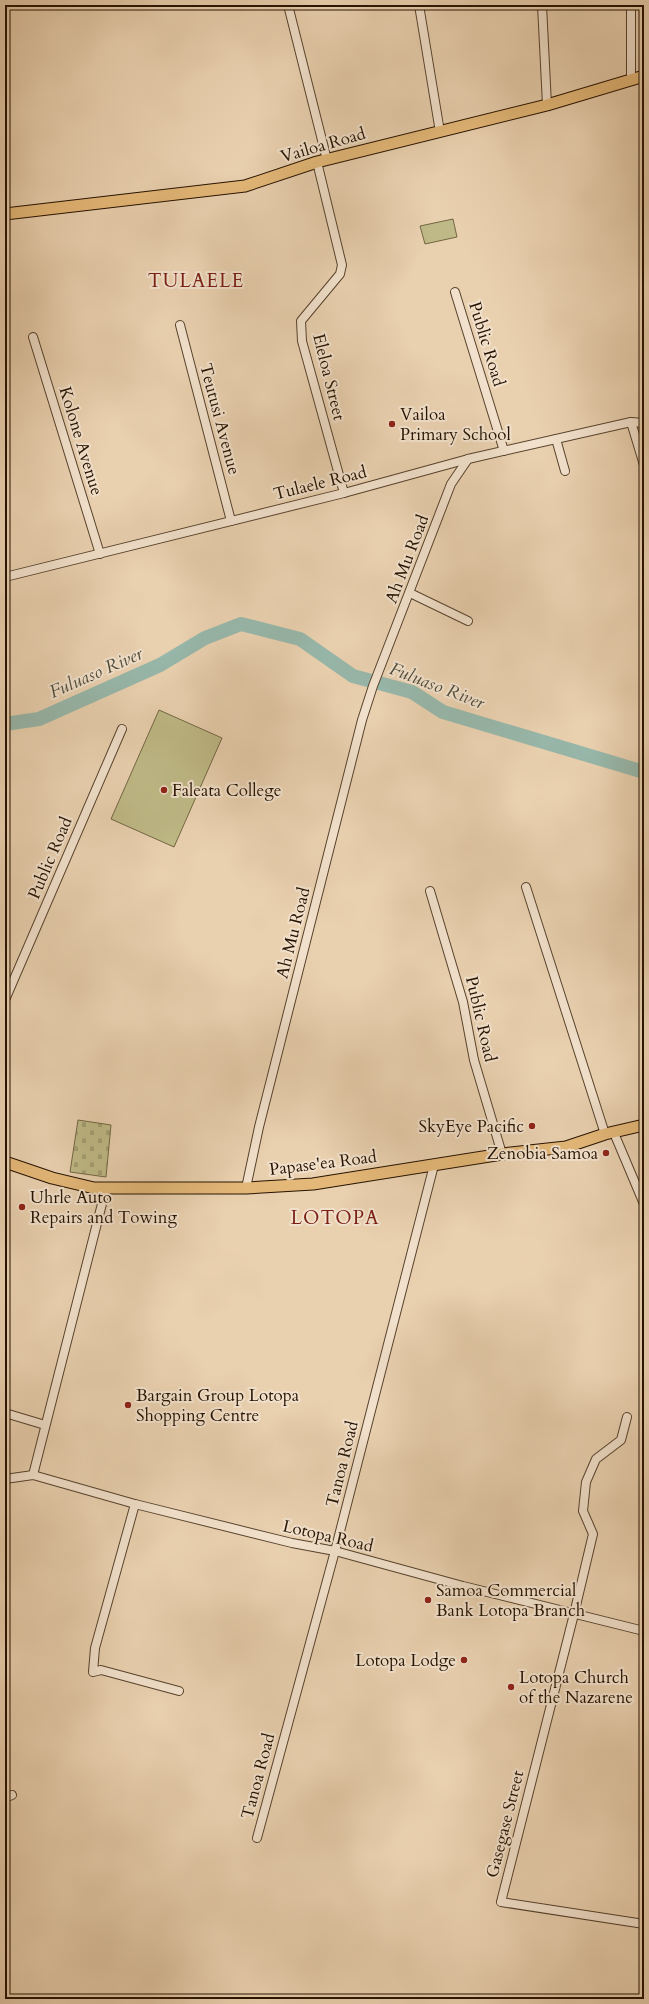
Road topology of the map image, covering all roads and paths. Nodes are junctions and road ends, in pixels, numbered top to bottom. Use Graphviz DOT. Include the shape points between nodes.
graph roads {
  1 [pos="288,5"];
  2 [pos="419,5"];
  3 [pos="542,5"];
  4 [pos="631,5"];
  5 [pos="644,76"];
  6 [pos="631,80"];
  7 [pos="547,105"];
  8 [pos="440,132"];
  9 [pos="322,161"];
  10 [pos="5,214"];
  11 [pos="455,292"];
  12 [pos="180,325"];
  13 [pos="33,337"];
  14 [pos="631,422"];
  15 [pos="644,423"];
  16 [pos="556,439"];
  17 [pos="504,451"];
  18 [pos="468,460"];
  19 [pos="644,465"];
  20 [pos="565,471"];
  21 [pos="344,493"];
  22 [pos="231,521"];
  23 [pos="100,554"];
  24 [pos="5,577"];
  25 [pos="410,593"];
  26 [pos="468,621"];
  27 [pos="122,729"];
  28 [pos="526,886"];
  29 [pos="430,891"];
  30 [pos="5,1000"];
  31 [pos="644,1125"];
  32 [pos="610,1134"];
  33 [pos="502,1154"];
  34 [pos="5,1162"];
  35 [pos="434,1165"];
  36 [pos="106,1188"];
  37 [pos="246,1188"];
  38 [pos="644,1204"];
  39 [pos="5,1413"];
  40 [pos="627,1417"];
  41 [pos="46,1425"];
  42 [pos="33,1475"];
  43 [pos="5,1479"];
  44 [pos="135,1504"];
  45 [pos="335,1552"];
  46 [pos="574,1614"];
  47 [pos="644,1631"];
  48 [pos="179,1691"];
  49 [pos="257,1838"];
  50 [pos="644,1924"];
  1 -- 9 [label="street, Eleloa Street"];
  2 -- 8 [label="street"];
  3 -- 7 [label="street"];
  4 -- 6 [label="street"];
  5 -- 6 [label="main road, Vailoa Road"];
  6 -- 7 [label="main road, Vailoa Road"];
  7 -- 8 [label="main road, Vailoa Road"];
  8 -- 9 [label="main road, Vailoa Road"];
  9 -- 10 [label="main road, Vailoa Road" via="245,186"];
  9 -- 21 [label="street, Eleloa Street" via="342,265 340,274 301,321 302,341"];
  11 -- 17 [label="street, Public Road"];
  12 -- 22 [label="street, Teutusi Avenue"];
  13 -- 23 [label="street, Kolone Avenue"];
  14 -- 15 [label="street, Tulaele Road"];
  14 -- 16 [label="street, Tulaele Road"];
  14 -- 19 [label="street"];
  16 -- 17 [label="street, Tulaele Road"];
  16 -- 20 [label="street"];
  17 -- 18 [label="street, Tulaele Road"];
  18 -- 21 [label="street, Tulaele Road"];
  18 -- 25 [label="street, Ah Mu Road" via="451,484"];
  21 -- 22 [label="street, Tulaele Road"];
  22 -- 23 [label="street, Tulaele Road"];
  23 -- 24 [label="street, Tulaele Road"];
  25 -- 26 [label="street"];
  25 -- 37 [label="street, Ah Mu Road" via="362,720"];
  27 -- 30 [label="street, Public Road"];
  28 -- 32 [label="street"];
  29 -- 33 [label="street, Public Road" via="463,1002 474,1060"];
  31 -- 32 [label="main road, Papase'ea Road"];
  32 -- 33 [label="main road, Papase'ea Road" via="566,1147"];
  32 -- 38 [label="street"];
  33 -- 35 [label="main road, Papase'ea Road"];
  34 -- 36 [label="main road, Papase'ea Road" via="80,1185"];
  35 -- 37 [label="main road, Papase'ea Road" via="314,1184"];
  35 -- 45 [label="street, Tanoa Road"];
  36 -- 37 [label="main road, Papase'ea Road"];
  36 -- 41 [label="street"];
  39 -- 41 [label="street"];
  40 -- 46 [label="street" via="621,1440 596,1459 586,1482 583,1510 593,1534"];
  41 -- 42 [label="street"];
  42 -- 43 [label="street, Lotopa Road"];
  42 -- 44 [label="street, Lotopa Road"];
  44 -- 45 [label="street, Lotopa Road"];
  44 -- 48 [label="street" via="95,1648 93,1672 101,1670"];
  45 -- 46 [label="street, Lotopa Road"];
  45 -- 49 [label="street, Tanoa Road"];
  46 -- 47 [label="street, Lotopa Road"];
  46 -- 50 [label="street, Gasegase Street" via="501,1902"];
}
